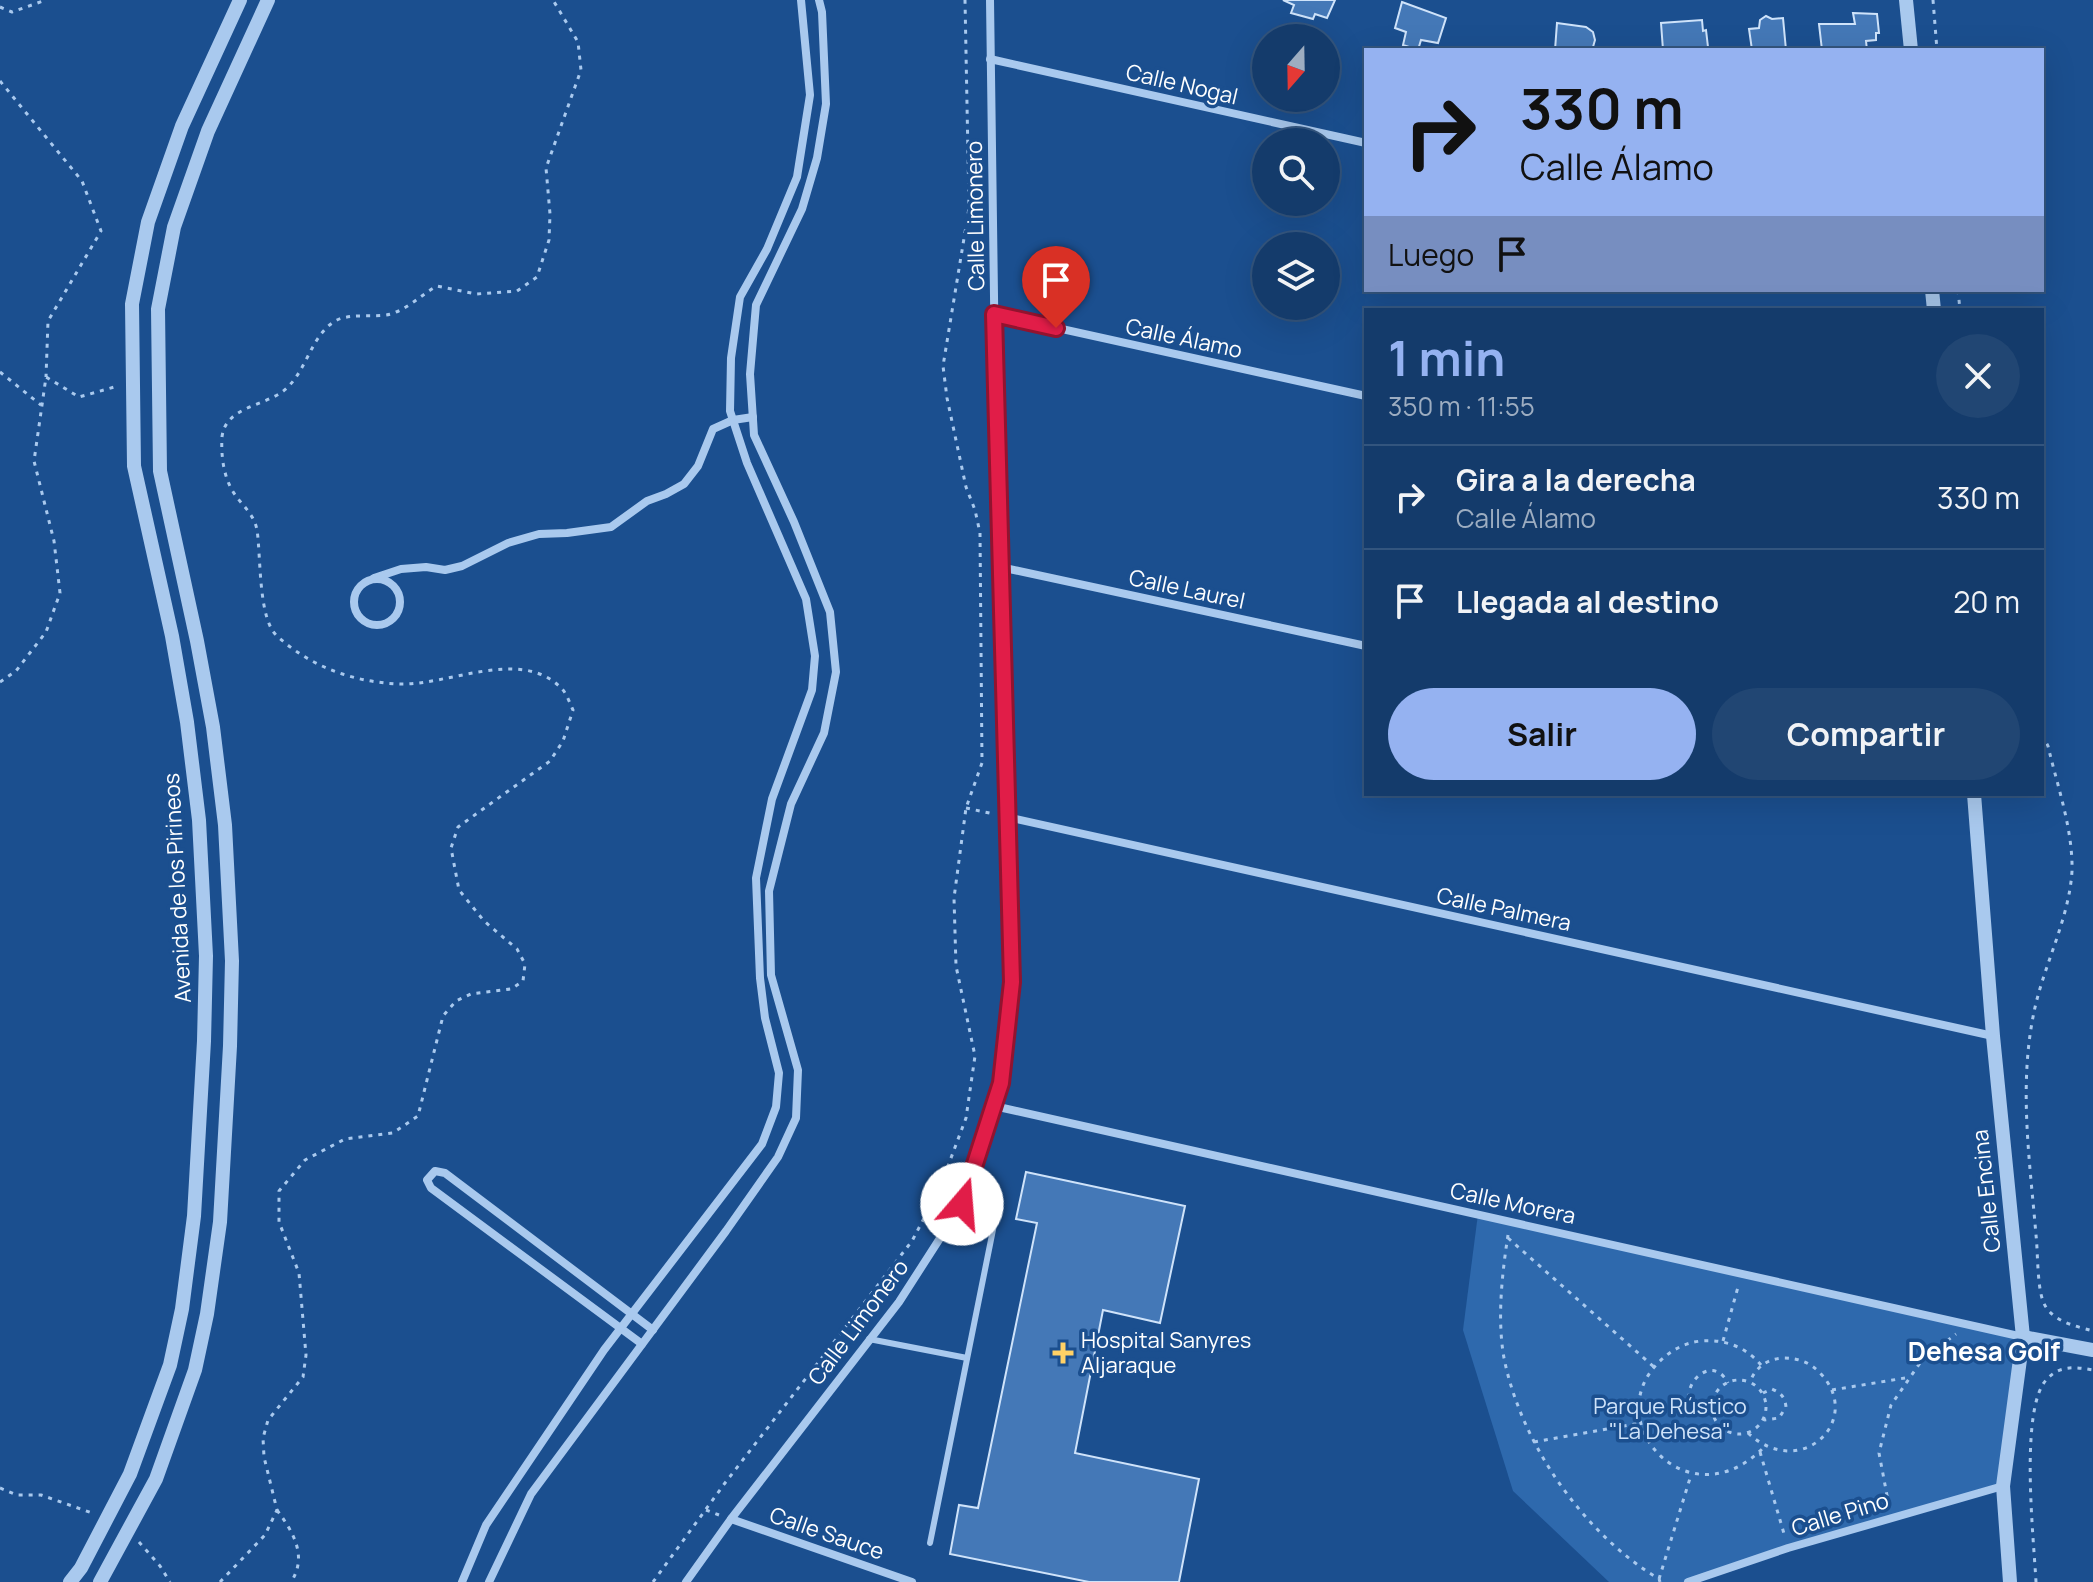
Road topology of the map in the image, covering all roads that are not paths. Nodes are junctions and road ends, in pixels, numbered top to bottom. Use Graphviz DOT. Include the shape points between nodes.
graph roads {
  1 [pos="240,0"];
  2 [pos="268,0"];
  3 [pos="801,0"];
  4 [pos="819,0"];
  5 [pos="990,0"];
  6 [pos="1906,0"];
  7 [pos="1911,48"];
  8 [pos="990,59"];
  9 [pos="1364,143"];
  10 [pos="994,314"];
  11 [pos="1364,396"];
  12 [pos="753,417"];
  13 [pos="733,420"];
  14 [pos="1000,567"];
  15 [pos="374,578"];
  16 [pos="1364,646"];
  17 [pos="1974,796"];
  18 [pos="1007,817"];
  19 [pos="1993,1036"];
  20 [pos="994,1106"];
  21 [pos="999,1200"];
  22 [pos="632,1314"];
  23 [pos="621,1329"];
  24 [pos="653,1330"];
  25 [pos="2023,1337"];
  26 [pos="869,1339"];
  27 [pos="642,1344"];
  28 [pos="2093,1350"];
  29 [pos="967,1358"];
  30 [pos="2003,1486"];
  31 [pos="731,1519"];
  32 [pos="930,1543"];
  33 [pos="70,1582"];
  34 [pos="100,1582"];
  35 [pos="462,1582"];
  36 [pos="489,1582"];
  37 [pos="686,1582"];
  38 [pos="912,1582"];
  39 [pos="1688,1582"];
  40 [pos="2010,1582"];
  1 -- 33 [label="street, Avenida de los Pirineos" via="182,126 148,222 132,304 134,466 172,636 199,820 206,956 194,1216 170,1365 130,1474"];
  2 -- 34 [label="street" via="214,117 178,214 158,309 160,471 213,727 225,825 232,961 220,1222 190,1384 156,1479"];
  3 -- 13 [label="street" via="810,95 797,177 740,297 731,358"];
  4 -- 12 [label="street" via="826,104 802,209 756,305 750,374"];
  5 -- 8 [label="street, Calle Limonero"];
  6 -- 7 [label="street"];
  8 -- 9 [label="street, Calle Nogal"];
  8 -- 10 [label="street, Calle Limonero"];
  10 -- 11 [label="street, Calle Álamo"];
  10 -- 14 [label="street, Calle Limonero"];
  12 -- 13 [label="street"];
  12 -- 24 [label="street" via="754,435 830,612 836,672 824,733 791,804 769,891 771,975 798,1070 796,1118 778,1157"];
  13 -- 15 [label="street" via="713,429 684,484 647,501 611,527 539,534 462,566 401,569"];
  13 -- 22 [label="street" via="806,599 815,656 812,690 772,799 756,878 760,978 779,1073 776,1107 762,1144"];
  14 -- 16 [label="street, Calle Laurel"];
  14 -- 18 [label="street, Calle Limonero"];
  15 -- 15 [label="street" via="359,586 353,603 361,620 380,625 395,617 400,598 392,583"];
  17 -- 19 [label="street, Calle Encina"];
  18 -- 19 [label="street, Calle Palmera"];
  18 -- 20 [label="street, Calle Limonero" via="1012,982"];
  19 -- 25 [label="street, Calle Encina"];
  20 -- 25 [label="street, Calle Morera"];
  20 -- 26 [label="street, Calle Limonero" via="962,1204"];
  21 -- 29 [label="lane"];
  22 -- 23 [label="street"];
  22 -- 23 [label="street" via="445,1173 435,1171 427,1180"];
  22 -- 24 [label="street"];
  23 -- 27 [label="street"];
  23 -- 35 [label="street" via="486,1525"];
  24 -- 27 [label="street"];
  25 -- 28 [label="street"];
  25 -- 30 [label="street, Calle Encina"];
  26 -- 29 [label="lane"];
  26 -- 31 [label="street, Calle Limonero"];
  27 -- 36 [label="street" via="531,1494"];
  29 -- 32 [label="lane"];
  30 -- 39 [label="street, Calle Pino"];
  30 -- 40 [label="street, Calle Encina"];
  31 -- 37 [label="street, Calle Limonero"];
  31 -- 38 [label="street, Calle Sauce"];
}
